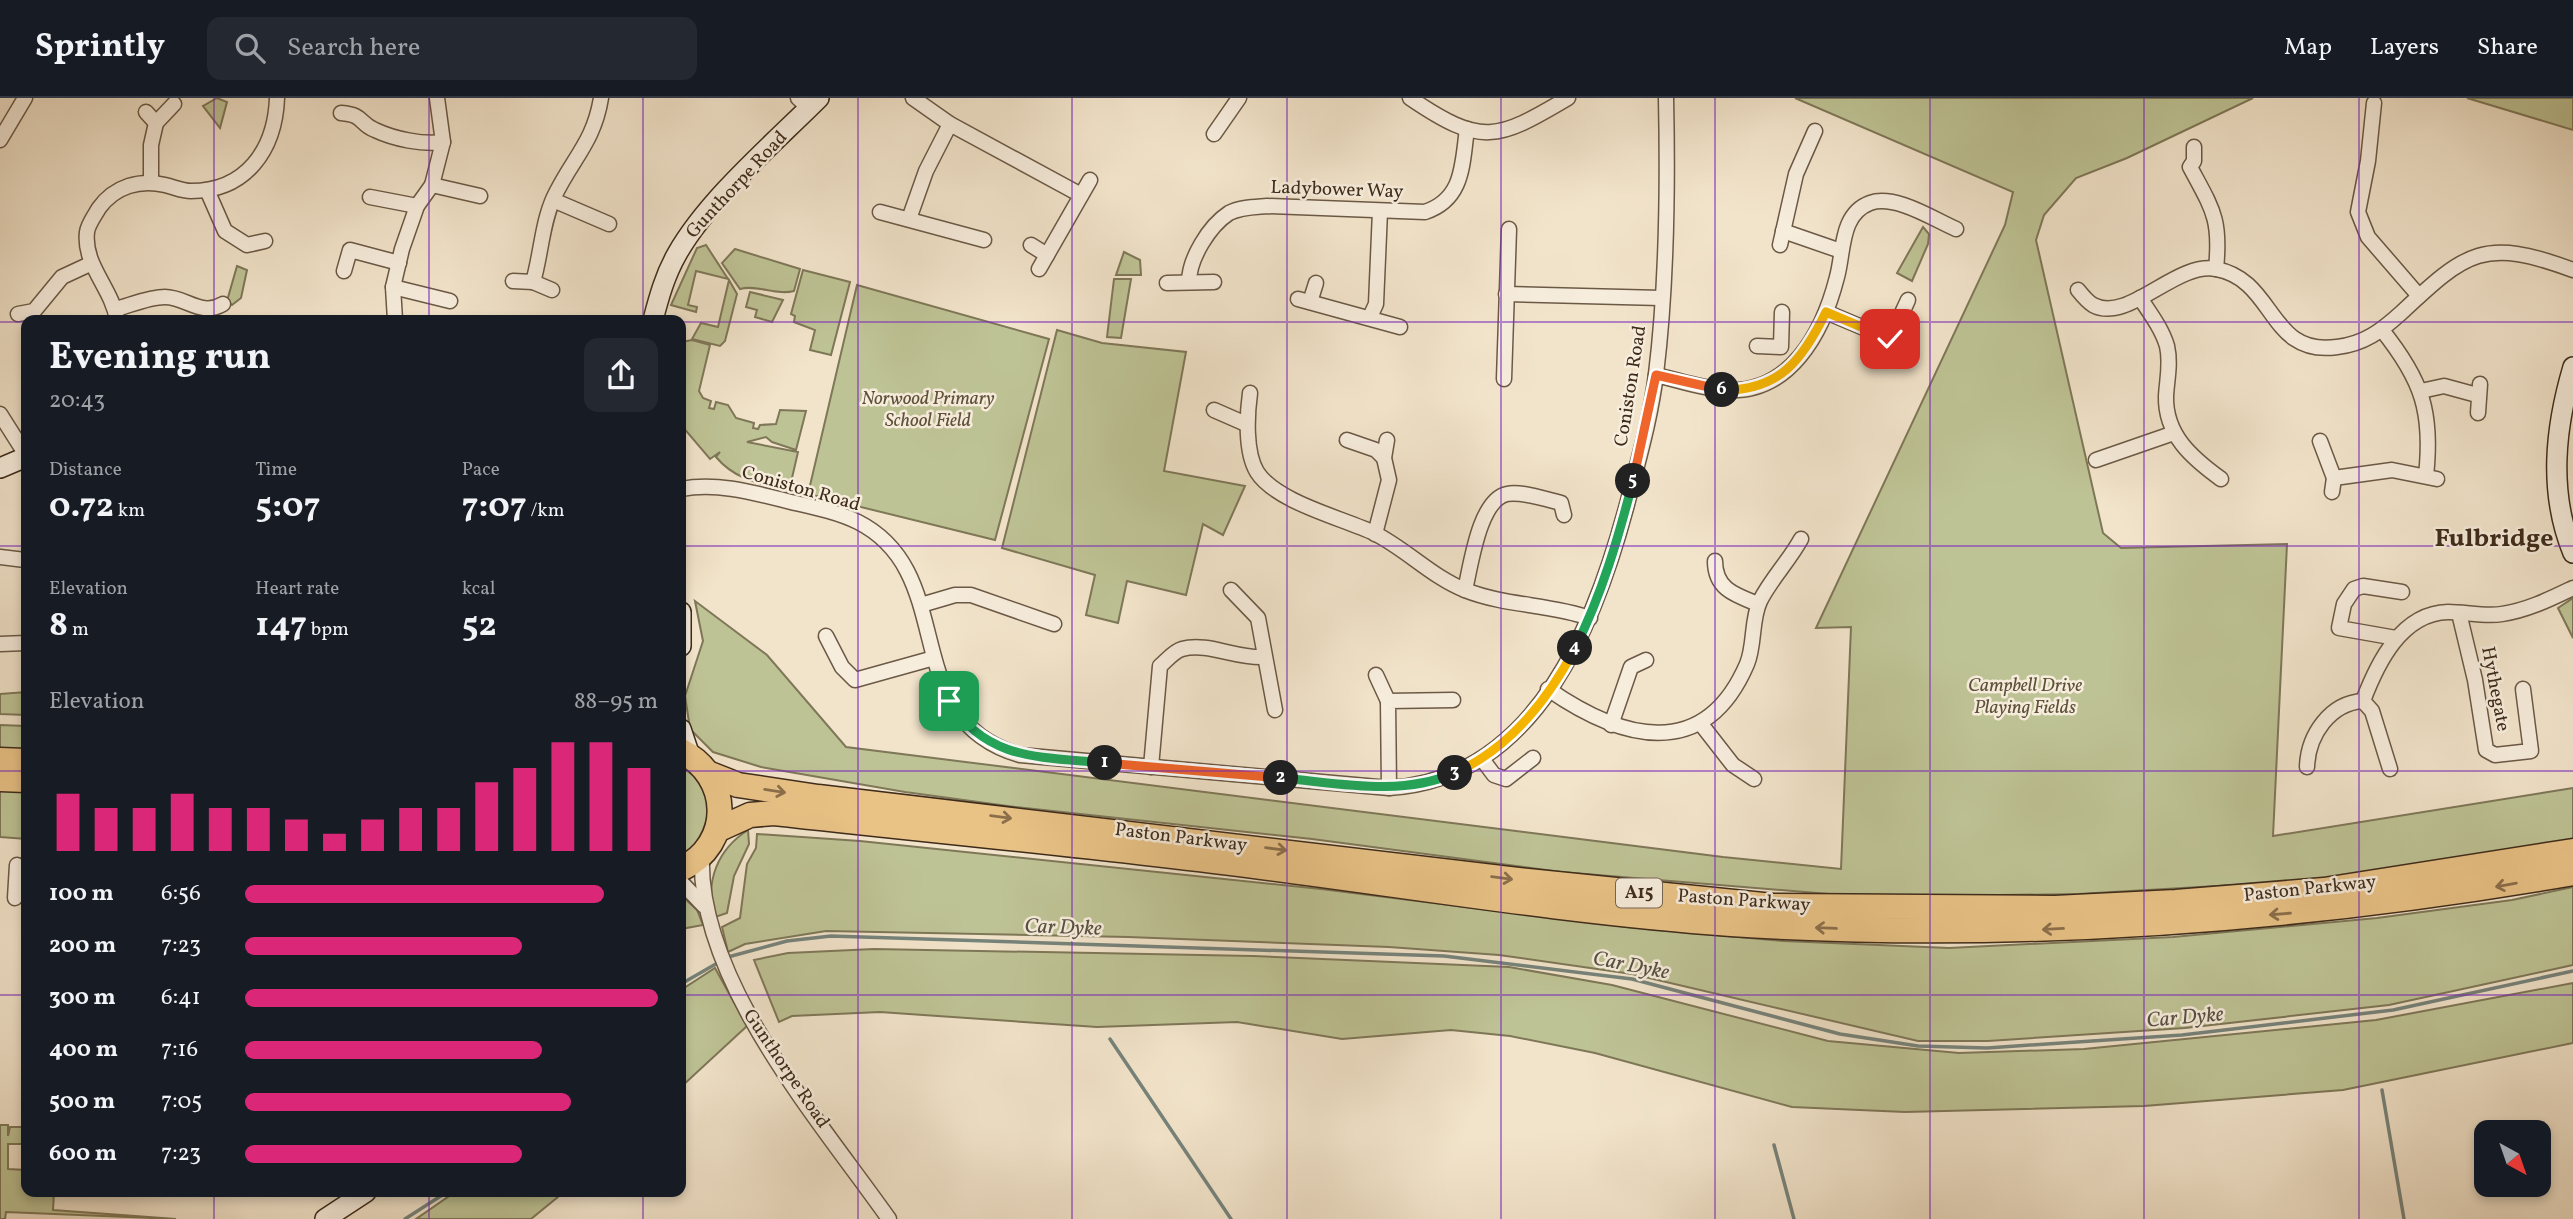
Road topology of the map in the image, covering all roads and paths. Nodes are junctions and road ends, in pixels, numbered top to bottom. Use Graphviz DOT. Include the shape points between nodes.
graph roads {
  1 [pos="24,98"];
  2 [pos="277,98"];
  3 [pos="437,98"];
  4 [pos="601,98"];
  5 [pos="914,98"];
  6 [pos="1239,98"];
  7 [pos="1410,98"];
  8 [pos="1568,98"];
  9 [pos="1667,98"];
  10 [pos="809,101"];
  11 [pos="2374,103"];
  12 [pos="174,104"];
  13 [pos="146,112"];
  14 [pos="341,113"];
  15 [pos="156,123"];
  16 [pos="950,124"];
  17 [pos="1467,129"];
  18 [pos="1815,131"];
  19 [pos="1214,134"];
  20 [pos="0,140"];
  21 [pos="443,142"];
  22 [pos="2194,148"];
  23 [pos="1090,180"];
  24 [pos="151,182"];
  25 [pos="432,185"];
  26 [pos="207,190"];
  27 [pos="1081,195"];
  28 [pos="480,196"];
  29 [pos="370,197"];
  30 [pos="553,200"];
  31 [pos="417,206"];
  32 [pos="1380,211"];
  33 [pos="880,212"];
  34 [pos="909,219"];
  35 [pos="609,224"];
  36 [pos="1508,229"];
  37 [pos="1956,229"];
  38 [pos="1783,230"];
  39 [pos="984,240"];
  40 [pos="265,241"];
  41 [pos="1031,245"];
  42 [pos="1780,245"];
  43 [pos="1841,251"];
  44 [pos="1047,255"];
  45 [pos="399,263"];
  46 [pos="90,264"];
  47 [pos="1039,269"];
  48 [pos="2216,269"];
  49 [pos="2573,270"];
  50 [pos="344,271"];
  51 [pos="513,281"];
  52 [pos="533,282"];
  53 [pos="1189,282"];
  54 [pos="1214,282"];
  55 [pos="1167,283"];
  56 [pos="1316,283"];
  57 [pos="393,288"];
  58 [pos="552,290"];
  59 [pos="2078,290"];
  60 [pos="1506,294"];
  61 [pos="2419,296"];
  62 [pos="1661,298"];
  63 [pos="2140,298"];
  64 [pos="1908,300"];
  65 [pos="450,301"];
  66 [pos="223,304"];
  67 [pos="1782,312"];
  68 [pos="1826,312"];
  69 [pos="18,314"];
  70 [pos="116,314"];
  71 [pos="205,314"];
  72 [pos="395,315"];
  73 [pos="654,315"];
  74 [pos="1370,317"];
  75 [pos="1400,327"];
  76 [pos="2382,330"];
  77 [pos="1757,346"];
  78 [pos="1781,347"];
  79 [pos="1797,362"];
  80 [pos="2573,367"];
  81 [pos="1656,375"];
  82 [pos="1504,379"];
  83 [pos="2421,391"];
  84 [pos="1251,393"];
  85 [pos="1214,411"];
  86 [pos="2478,413"];
  87 [pos="0,414"];
  88 [pos="1246,424"];
  89 [pos="2174,433"];
  90 [pos="1348,440"];
  91 [pos="1387,440"];
  92 [pos="2320,441"];
  93 [pos="21,448"];
  94 [pos="21,458"];
  95 [pos="1384,458"];
  96 [pos="2096,460"];
  97 [pos="0,468"];
  98 [pos="2221,478"];
  99 [pos="686,489"];
  100 [pos="1564,515"];
  101 [pos="1375,534"];
  102 [pos="1801,539"];
  103 [pos="2573,553"];
  104 [pos="0,557"];
  105 [pos="21,559"];
  106 [pos="1715,561"];
  107 [pos="2573,588"];
  108 [pos="1231,590"];
  109 [pos="1465,590"];
  110 [pos="2402,592"];
  111 [pos="921,604"];
  112 [pos="1758,604"];
  113 [pos="2459,613"];
  114 [pos="1590,618"];
  115 [pos="1054,624"];
  116 [pos="826,636"];
  117 [pos="2396,638"];
  118 [pos="21,639"];
  119 [pos="0,644"];
  120 [pos="1264,657"];
  121 [pos="934,658"];
  122 [pos="1646,660"];
  123 [pos="1376,675"];
  124 [pos="1548,689"];
  125 [pos="2523,689"];
  126 [pos="1453,700"];
  127 [pos="1388,701"];
  128 [pos="2363,701"];
  129 [pos="1275,710"];
  130 [pos="1701,724"];
  131 [pos="1611,725"];
  132 [pos="686,754"];
  133 [pos="1533,758"];
  134 [pos="1482,759"];
  135 [pos="0,760"];
  136 [pos="21,761"];
  137 [pos="2307,766"];
  138 [pos="1151,767"];
  139 [pos="2390,769"];
  140 [pos="710,774"];
  141 [pos="0,779"];
  142 [pos="1754,779"];
  143 [pos="21,780"];
  144 [pos="1389,788"];
  145 [pos="718,830"];
  146 [pos="2573,851"];
  147 [pos="702,854"];
  148 [pos="17,865"];
  149 [pos="686,865"];
  150 [pos="2573,873"];
  151 [pos="686,887"];
  152 [pos="15,898"];
  153 [pos="705,907"];
  154 [pos="358,1197"];
  155 [pos="325,1219"];
  156 [pos="890,1219"];
  1 -- 20 [label="street"];
  2 -- 26 [label="street" via="270,141 258,162 240,178"];
  3 -- 21 [label="street"];
  4 -- 30 [label="street" via="586,147"];
  5 -- 16 [label="street"];
  6 -- 19 [label="street"];
  7 -- 17 [label="street"];
  8 -- 17 [label="street" via="1504,132"];
  9 -- 62 [label="street, Coniston Road"];
  10 -- 73 [label="street, Gunthorpe Road" via="688,235 664,279"];
  11 -- 61 [label="street" via="2358,212 2368,237"];
  12 -- 15 [label="street"];
  13 -- 15 [label="street"];
  14 -- 21 [label="street" via="358,115 373,130 431,144"];
  15 -- 24 [label="street" via="150,145"];
  16 -- 27 [label="street"];
  16 -- 34 [label="street"];
  17 -- 32 [label="street, Ladybower Way" via="1459,183 1448,201 1425,212"];
  18 -- 38 [label="street" via="1796,174"];
  21 -- 25 [label="street"];
  22 -- 48 [label="street" via="2190,167 2217,220"];
  23 -- 27 [label="street"];
  24 -- 26 [label="street" via="187,192"];
  24 -- 46 [label="street" via="130,184 102,205 87,232"];
  25 -- 28 [label="street"];
  25 -- 31 [label="street"];
  26 -- 40 [label="street" via="225,231 247,245"];
  27 -- 44 [label="street"];
  29 -- 31 [label="street"];
  30 -- 35 [label="street"];
  30 -- 52 [label="street"];
  31 -- 45 [label="street"];
  32 -- 53 [label="street, Ladybower Way" via="1266,206 1230,212 1194,259"];
  32 -- 74 [label="street" via="1376,304"];
  33 -- 34 [label="street"];
  34 -- 39 [label="street"];
  36 -- 60 [label="street"];
  37 -- 43 [label="street" via="1901,205 1871,203 1856,212"];
  38 -- 42 [label="street"];
  38 -- 43 [label="street"];
  41 -- 44 [label="street"];
  43 -- 68 [label="street"];
  44 -- 47 [label="street"];
  45 -- 50 [label="street" via="349,250"];
  45 -- 57 [label="street"];
  46 -- 69 [label="street" via="62,277 34,311"];
  46 -- 70 [label="street" via="100,274"];
  48 -- 63 [label="street" via="2191,271"];
  48 -- 76 [label="street" via="2251,286 2287,335 2310,348 2350,345"];
  49 -- 61 [label="street" via="2516,251 2481,254 2455,264"];
  51 -- 52 [label="street"];
  52 -- 58 [label="street"];
  53 -- 54 [label="street"];
  53 -- 55 [label="street"];
  56 -- 74 [label="street" via="1304,300"];
  57 -- 65 [label="street"];
  57 -- 72 [label="street"];
  59 -- 63 [label="street" via="2094,306 2113,308"];
  60 -- 62 [label="street"];
  60 -- 82 [label="street"];
  61 -- 76 [label="street"];
  62 -- 81 [label="street, Coniston Road"];
  63 -- 89 [label="street" via="2167,345 2166,410"];
  64 -- 68 [label="street" via="1890,339"];
  66 -- 71 [label="street"];
  67 -- 78 [label="street"];
  68 -- 79 [label="street"];
  70 -- 71 [label="street" via="166,297"];
  74 -- 75 [label="street"];
  76 -- 83 [label="street" via="2404,357"];
  77 -- 78 [label="street"];
  78 -- 79 [label="street"];
  79 -- 81 [label="street" via="1770,381 1736,389"];
  80 -- 103 [label="street" via="2555,457 2558,502"];
  81 -- 114 [label="street, Coniston Road" via="1613,558"];
  83 -- 86 [label="street" via="2444,386 2479,389"];
  83 -- 92 [label="street" via="2432,477 2392,471 2333,485"];
  84 -- 88 [label="street"];
  85 -- 88 [label="street"];
  87 -- 93 [label="street"];
  88 -- 101 [label="street" via="1256,470 1275,490"];
  89 -- 96 [label="street"];
  89 -- 98 [label="street" via="2196,460"];
  90 -- 95 [label="street" via="1376,450"];
  91 -- 95 [label="street"];
  94 -- 97 [label="street"];
  95 -- 101 [label="street" via="1389,480"];
  99 -- 111 [label="street, Coniston Road" via="746,491 858,522 891,547 904,564"];
  100 -- 109 [label="street" via="1561,503 1552,500 1508,494 1495,500 1485,511"];
  101 -- 109 [label="street"];
  102 -- 112 [label="street"];
  104 -- 105 [label="street"];
  106 -- 112 [label="street" via="1715,575 1726,590"];
  107 -- 113 [label="street" via="2532,608 2499,615"];
  108 -- 120 [label="street" via="1258,618"];
  109 -- 114 [label="street"];
  110 -- 117 [label="street" via="2363,586 2354,589 2339,617 2339,628"];
  111 -- 115 [label="street" via="971,595"];
  111 -- 121 [label="street, Coniston Road"];
  112 -- 130 [label="street" via="1748,661 1728,699"];
  113 -- 117 [label="street" via="2424,619"];
  113 -- 125 [label="street, Hythegate" via="2486,750 2495,755 2531,751"];
  114 -- 124 [label="street, Coniston Road"];
  116 -- 121 [label="street" via="842,667 855,680"];
  117 -- 128 [label="street" via="2374,672"];
  118 -- 119 [label="street"];
  120 -- 129 [label="street"];
  120 -- 138 [label="street" via="1180,649 1160,666"];
  121 -- 138 [label="street, Coniston Road" via="941,685 957,714 1004,751"];
  122 -- 131 [label="street" via="1631,667"];
  123 -- 127 [label="street"];
  124 -- 131 [label="street"];
  124 -- 134 [label="street, Coniston Road" via="1524,723"];
  126 -- 127 [label="street"];
  127 -- 144 [label="street"];
  128 -- 137 [label="street" via="2349,702 2326,718 2308,750"];
  128 -- 139 [label="street" via="2372,711"];
  130 -- 131 [label="street" via="1662,731"];
  130 -- 142 [label="street" via="1733,765"];
  132 -- 140 [label="highway"];
  133 -- 134 [label="street" via="1506,779 1494,775"];
  134 -- 144 [label="street, Coniston Road" via="1436,781"];
  135 -- 136 [label="highway"];
  138 -- 144 [label="street, Coniston Road"];
  140 -- 145 [label="highway" via="721,807"];
  140 -- 146 [label="highway, Paston Parkway / A15, one-way" via="738,785 818,797 1773,906 2055,908 2176,902 2324,890"];
  141 -- 143 [label="highway"];
  145 -- 147 [label="highway"];
  150 -- 145 [label="highway, Paston Parkway / A15, one-way" via="2328,910 2182,923 2038,930 1878,930 1730,924 1611,912 1256,866 774,813 750,815"];
  147 -- 149 [label="highway"];
  147 -- 153 [label="street, Gunthorpe Road"];
  148 -- 152 [label="street"];
  151 -- 153 [label="street, Gunthorpe Road"];
  153 -- 156 [label="street, Gunthorpe Road" via="730,977 755,1025"];
  154 -- 155 [label="street"];
}
